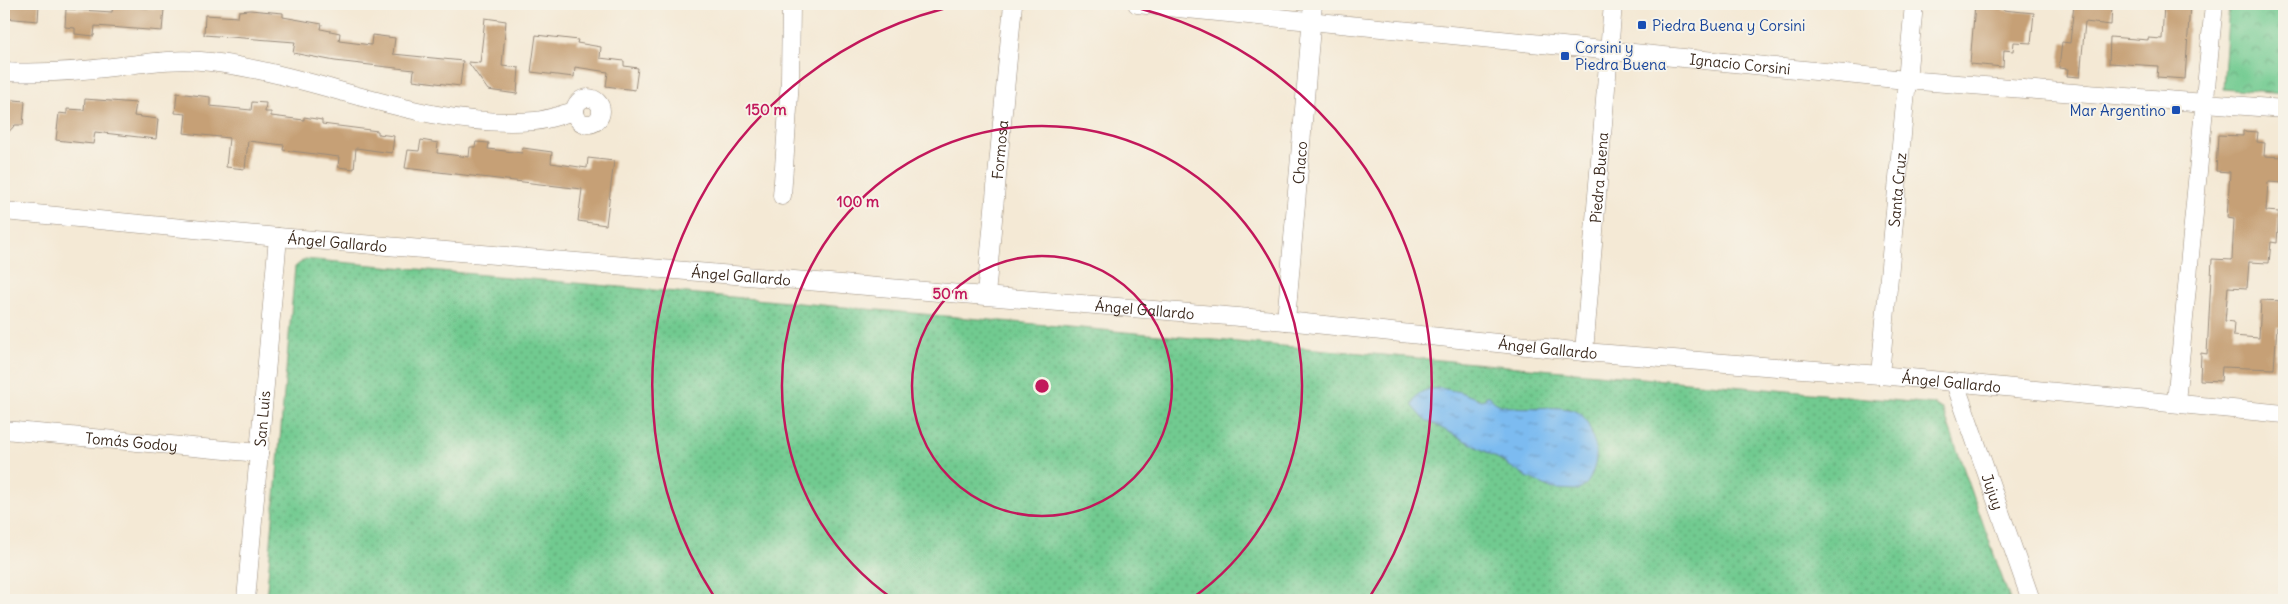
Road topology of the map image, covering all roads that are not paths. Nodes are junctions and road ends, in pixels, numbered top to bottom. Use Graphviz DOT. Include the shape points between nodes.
graph roads {
  1 [pos="791,4"];
  2 [pos="1013,4"];
  3 [pos="1137,4"];
  4 [pos="1613,4"];
  5 [pos="1914,4"];
  6 [pos="2214,4"];
  7 [pos="1312,12"];
  8 [pos="1609,49"];
  9 [pos="4,72"];
  10 [pos="1906,80"];
  11 [pos="2205,102"];
  12 [pos="2284,109"];
  13 [pos="575,111"];
  14 [pos="782,196"];
  15 [pos="4,211"];
  16 [pos="278,237"];
  17 [pos="986,295"];
  18 [pos="1286,321"];
  19 [pos="1584,352"];
  20 [pos="1880,375"];
  21 [pos="1955,383"];
  22 [pos="2176,402"];
  23 [pos="2284,414"];
  24 [pos="4,430"];
  25 [pos="259,453"];
  26 [pos="246,600"];
  27 [pos="2031,600"];
  1 -- 14 [label="street" via="790,80"];
  2 -- 17 [label="street, Formosa"];
  3 -- 7 [label="street, Ignacio Corsini"];
  4 -- 8 [label="street, Piedra Buena"];
  5 -- 10 [label="street, Santa Cruz"];
  6 -- 11 [label="street"];
  7 -- 8 [label="street, Ignacio Corsini"];
  7 -- 18 [label="street, Chaco"];
  8 -- 10 [label="street, Ignacio Corsini"];
  8 -- 19 [label="street, Piedra Buena"];
  9 -- 13 [label="street" via="89,69 180,59 272,73 394,106 473,120 536,121"];
  10 -- 11 [label="street, Ignacio Corsini"];
  10 -- 20 [label="street, Santa Cruz"];
  11 -- 12 [label="street, Ignacio Corsini"];
  11 -- 22 [label="street"];
  15 -- 16 [label="street, Ángel Gallardo"];
  16 -- 17 [label="street, Ángel Gallardo"];
  16 -- 25 [label="street, San Luis"];
  17 -- 18 [label="street, Ángel Gallardo"];
  18 -- 19 [label="street, Ángel Gallardo"];
  19 -- 20 [label="street, Ángel Gallardo"];
  20 -- 21 [label="street, Ángel Gallardo"];
  21 -- 22 [label="street, Ángel Gallardo"];
  21 -- 27 [label="street, Jujuy"];
  22 -- 23 [label="street, Ángel Gallardo"];
  24 -- 25 [label="street, Tomás Godoy"];
  25 -- 26 [label="street, San Luis"];
}
